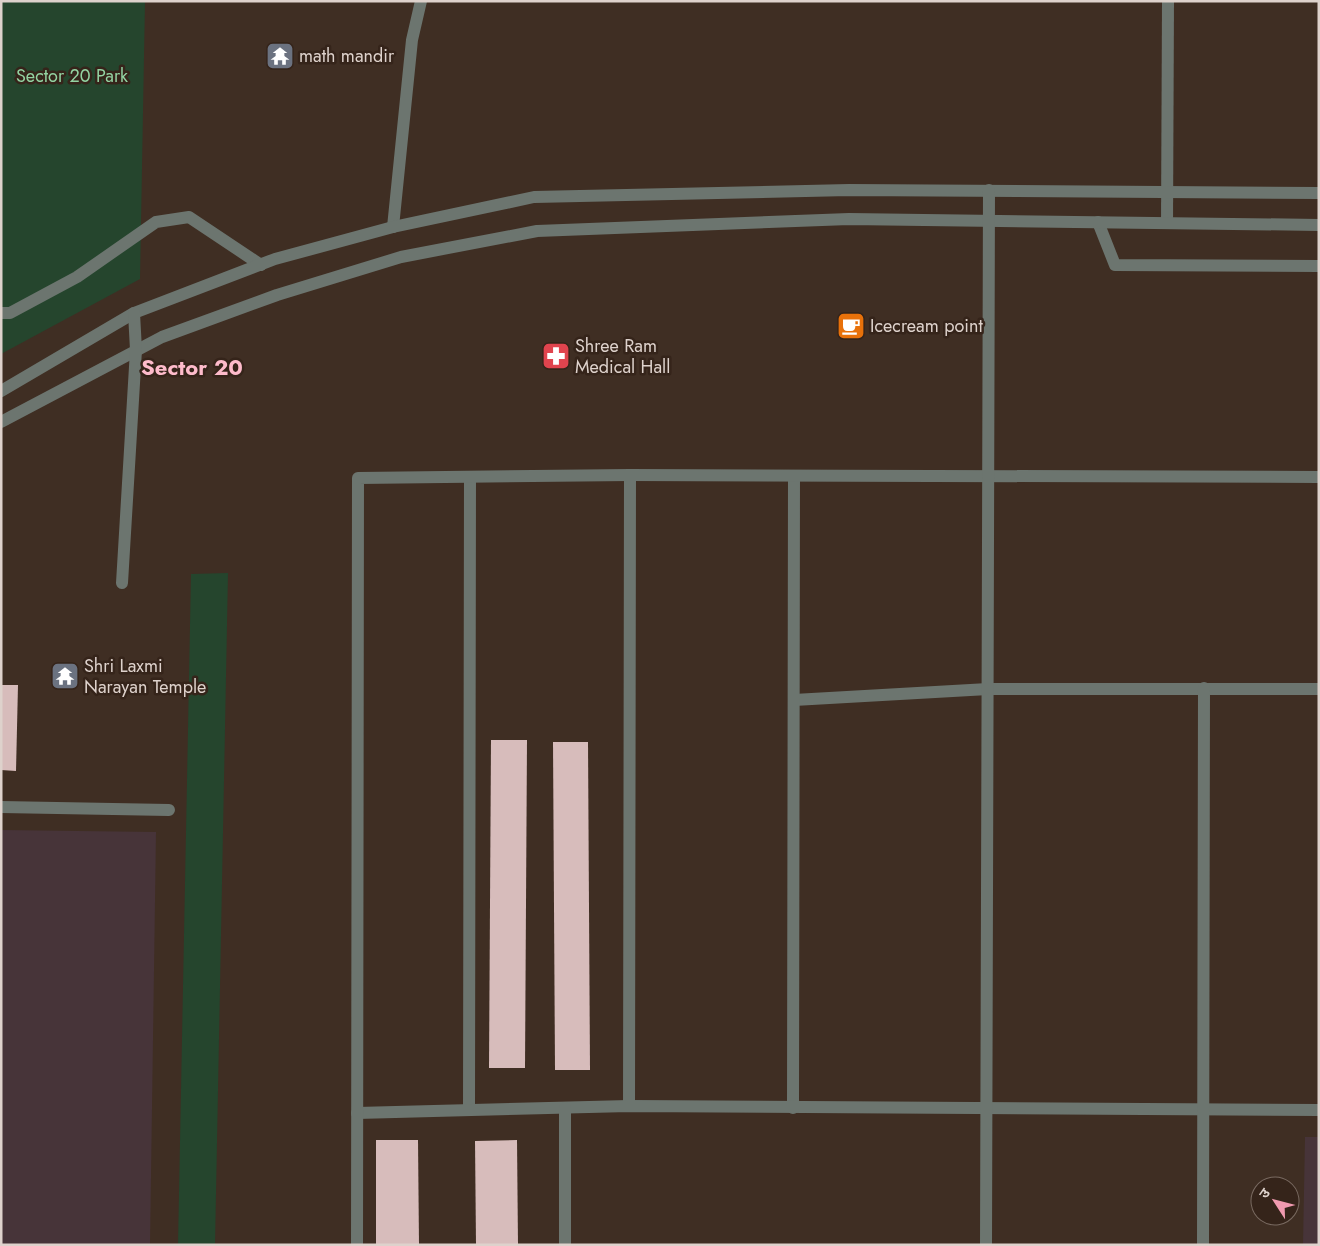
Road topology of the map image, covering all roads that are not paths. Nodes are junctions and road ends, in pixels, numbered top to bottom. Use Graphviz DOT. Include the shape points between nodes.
graph roads {
  1 [pos="421,1"];
  2 [pos="1168,1"];
  3 [pos="989,190"];
  4 [pos="1168,192"];
  5 [pos="1319,192"];
  6 [pos="989,220"];
  7 [pos="1098,222"];
  8 [pos="1167,223"];
  9 [pos="1319,225"];
  10 [pos="394,227"];
  11 [pos="261,265"];
  12 [pos="1319,266"];
  13 [pos="1,312"];
  14 [pos="134,313"];
  15 [pos="136,350"];
  16 [pos="1,391"];
  17 [pos="1,422"];
  18 [pos="630,475"];
  19 [pos="988,476"];
  20 [pos="794,477"];
  21 [pos="1319,477"];
  22 [pos="470,478"];
  23 [pos="122,583"];
  24 [pos="1204,688"];
  25 [pos="988,689"];
  26 [pos="1319,689"];
  27 [pos="794,700"];
  28 [pos="1,807"];
  29 [pos="169,810"];
  30 [pos="629,1106"];
  31 [pos="987,1107"];
  32 [pos="565,1108"];
  33 [pos="793,1108"];
  34 [pos="1204,1109"];
  35 [pos="469,1110"];
  36 [pos="1319,1110"];
  37 [pos="357,1114"];
  38 [pos="357,1245"];
  39 [pos="565,1245"];
  40 [pos="986,1245"];
  41 [pos="1204,1245"];
  1 -- 10 [label="street" via="412,40"];
  2 -- 4 [label="street"];
  3 -- 4 [label="street"];
  3 -- 6 [label="street"];
  3 -- 10 [label="street" via="534,198"];
  4 -- 5 [label="street"];
  4 -- 8 [label="street"];
  6 -- 7 [label="street"];
  6 -- 15 [label="street" via="849,219 537,231 401,257 268,298 162,337"];
  6 -- 19 [label="street"];
  7 -- 8 [label="street"];
  7 -- 12 [label="street" via="1115,265"];
  8 -- 9 [label="street"];
  10 -- 11 [label="street"];
  11 -- 13 [label="street" via="189,217 156,222 77,277 10,313"];
  11 -- 14 [label="street"];
  14 -- 15 [label="street"];
  14 -- 16 [label="street"];
  15 -- 17 [label="street"];
  15 -- 23 [label="street"];
  18 -- 20 [label="street"];
  18 -- 22 [label="street"];
  18 -- 30 [label="street"];
  19 -- 20 [label="street"];
  19 -- 21 [label="street"];
  19 -- 25 [label="street"];
  20 -- 27 [label="street"];
  22 -- 35 [label="street"];
  22 -- 37 [label="street" via="358,478"];
  24 -- 25 [label="street"];
  24 -- 26 [label="street"];
  24 -- 34 [label="street"];
  25 -- 27 [label="street"];
  25 -- 31 [label="street"];
  27 -- 33 [label="street"];
  28 -- 29 [label="street"];
  30 -- 32 [label="street"];
  30 -- 33 [label="street"];
  31 -- 33 [label="street"];
  31 -- 34 [label="street"];
  31 -- 40 [label="street"];
  32 -- 35 [label="street"];
  32 -- 39 [label="street"];
  34 -- 36 [label="street"];
  34 -- 41 [label="street"];
  35 -- 37 [label="street"];
  37 -- 38 [label="street"];
}
